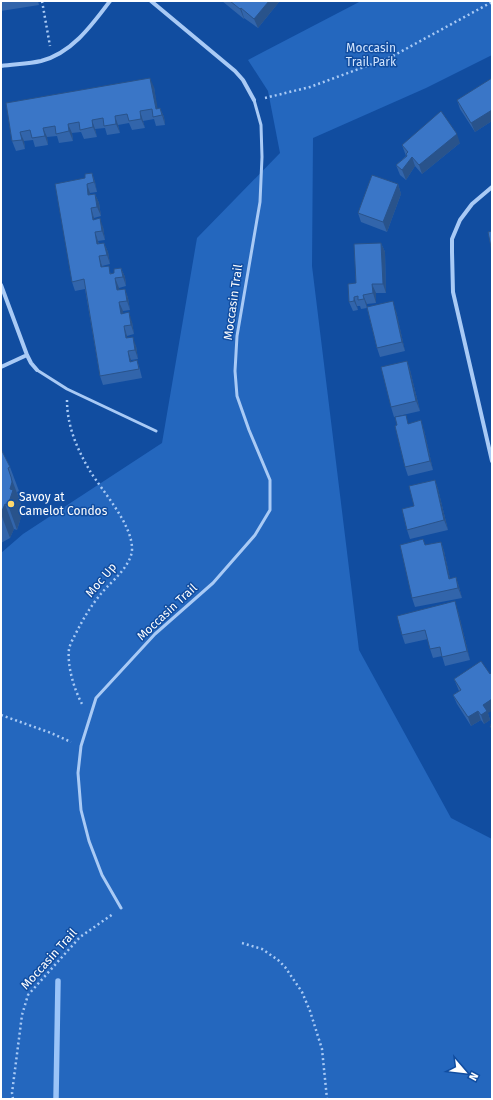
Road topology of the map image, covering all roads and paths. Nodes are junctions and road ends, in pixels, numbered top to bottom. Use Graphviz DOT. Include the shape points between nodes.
graph roads {
  1 [pos="42,1"];
  2 [pos="110,1"];
  3 [pos="151,1"];
  4 [pos="492,2"];
  5 [pos="52,57"];
  6 [pos="1,66"];
  7 [pos="254,100"];
  8 [pos="492,187"];
  9 [pos="1,285"];
  10 [pos="27,355"];
  11 [pos="1,367"];
  12 [pos="37,370"];
  13 [pos="67,389"];
  14 [pos="156,431"];
  15 [pos="492,461"];
  16 [pos="1,715"];
  17 [pos="90,718"];
  18 [pos="81,746"];
  19 [pos="121,908"];
  20 [pos="242,943"];
  21 [pos="13,1099"];
  22 [pos="327,1099"];
  1 -- 5 [label="path"];
  2 -- 5 [label="street" via="71,46"];
  3 -- 7 [label="street, Moccasin Trail" via="235,71 244,80"];
  4 -- 7 [label="path" via="391,57 310,87"];
  5 -- 6 [label="street" via="41,61"];
  7 -- 17 [label="lane, Moccasin Trail" via="261,125 260,202 237,336 235,371 237,396 270,480 270,510 255,535 214,583 155,634 96,698"];
  8 -- 15 [label="street" via="472,204 460,220 452,240 453,292"];
  9 -- 10 [label="street"];
  10 -- 11 [label="street"];
  10 -- 12 [label="street"];
  12 -- 13 [label="lane"];
  13 -- 14 [label="lane"];
  13 -- 17 [label="path, Moc Up" via="68,418 76,445 123,520 132,550 120,573 86,613 69,648 71,676"];
  16 -- 18 [label="path"];
  17 -- 18 [label="lane, Moccasin Trail"];
  18 -- 19 [label="lane, Moccasin Trail" via="78,773 81,810 102,875"];
  19 -- 21 [label="path, Moccasin Trail" via="80,937 28,995 22,1015"];
  20 -- 22 [label="path" via="262,949 278,960 302,992 321,1044"];
}
